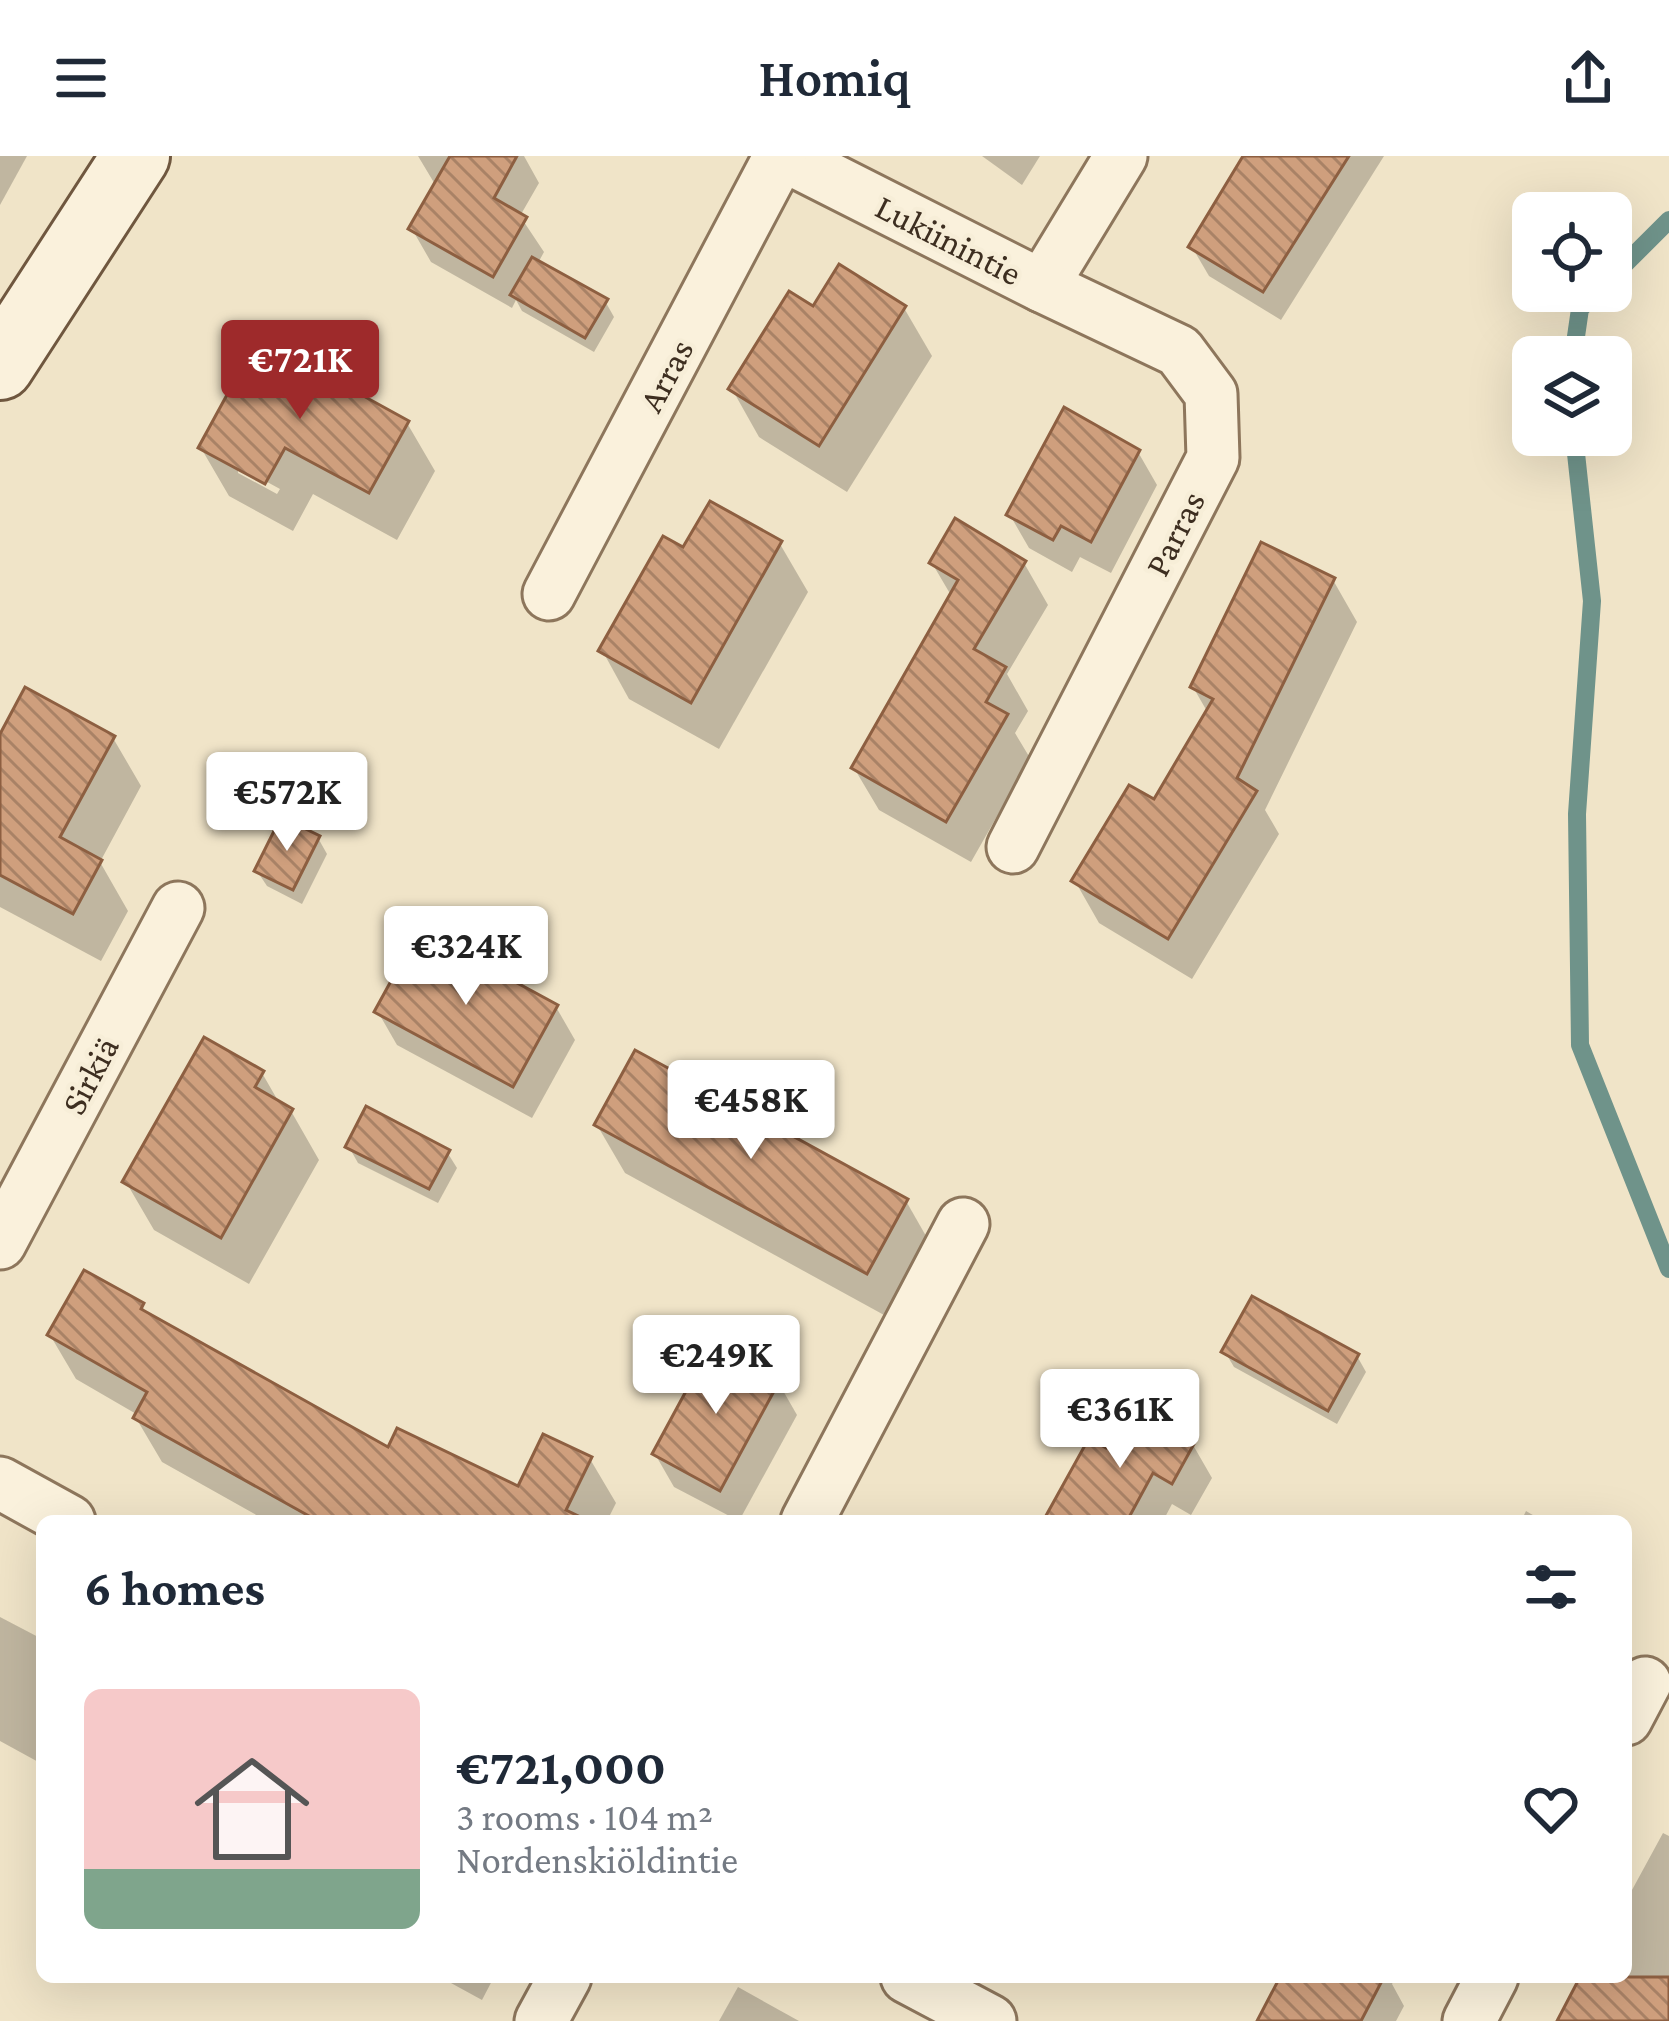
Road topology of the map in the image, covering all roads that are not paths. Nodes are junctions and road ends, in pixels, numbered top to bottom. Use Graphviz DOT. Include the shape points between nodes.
graph roads {
  1 [pos="136,156"];
  2 [pos="783,156"];
  3 [pos="1121,156"];
  4 [pos="1042,286"];
  5 [pos="0,366"];
  6 [pos="549,593"];
  7 [pos="1013,847"];
  8 [pos="178,908"];
  9 [pos="963,1224"];
  10 [pos="0,1243"];
  11 [pos="0,1483"];
  12 [pos="58,1515"];
  13 [pos="810,1515"];
  14 [pos="562,1983"];
  15 [pos="918,1983"];
  16 [pos="1489,1983"];
  17 [pos="541,2021"];
  18 [pos="990,2021"];
  19 [pos="1469,2021"];
  1 -- 5 [label="main road"];
  2 -- 4 [label="street, Lukiinintie"];
  2 -- 6 [label="street, Arras"];
  3 -- 4 [label="street, Lukiinintie"];
  4 -- 7 [label="street, Parras" via="1179,351 1210,394 1213,458"];
  8 -- 10 [label="street, Sirkiä"];
  9 -- 13 [label="street"];
  11 -- 12 [label="street"];
  14 -- 17 [label="street"];
  15 -- 18 [label="street"];
  16 -- 19 [label="street"];
}
